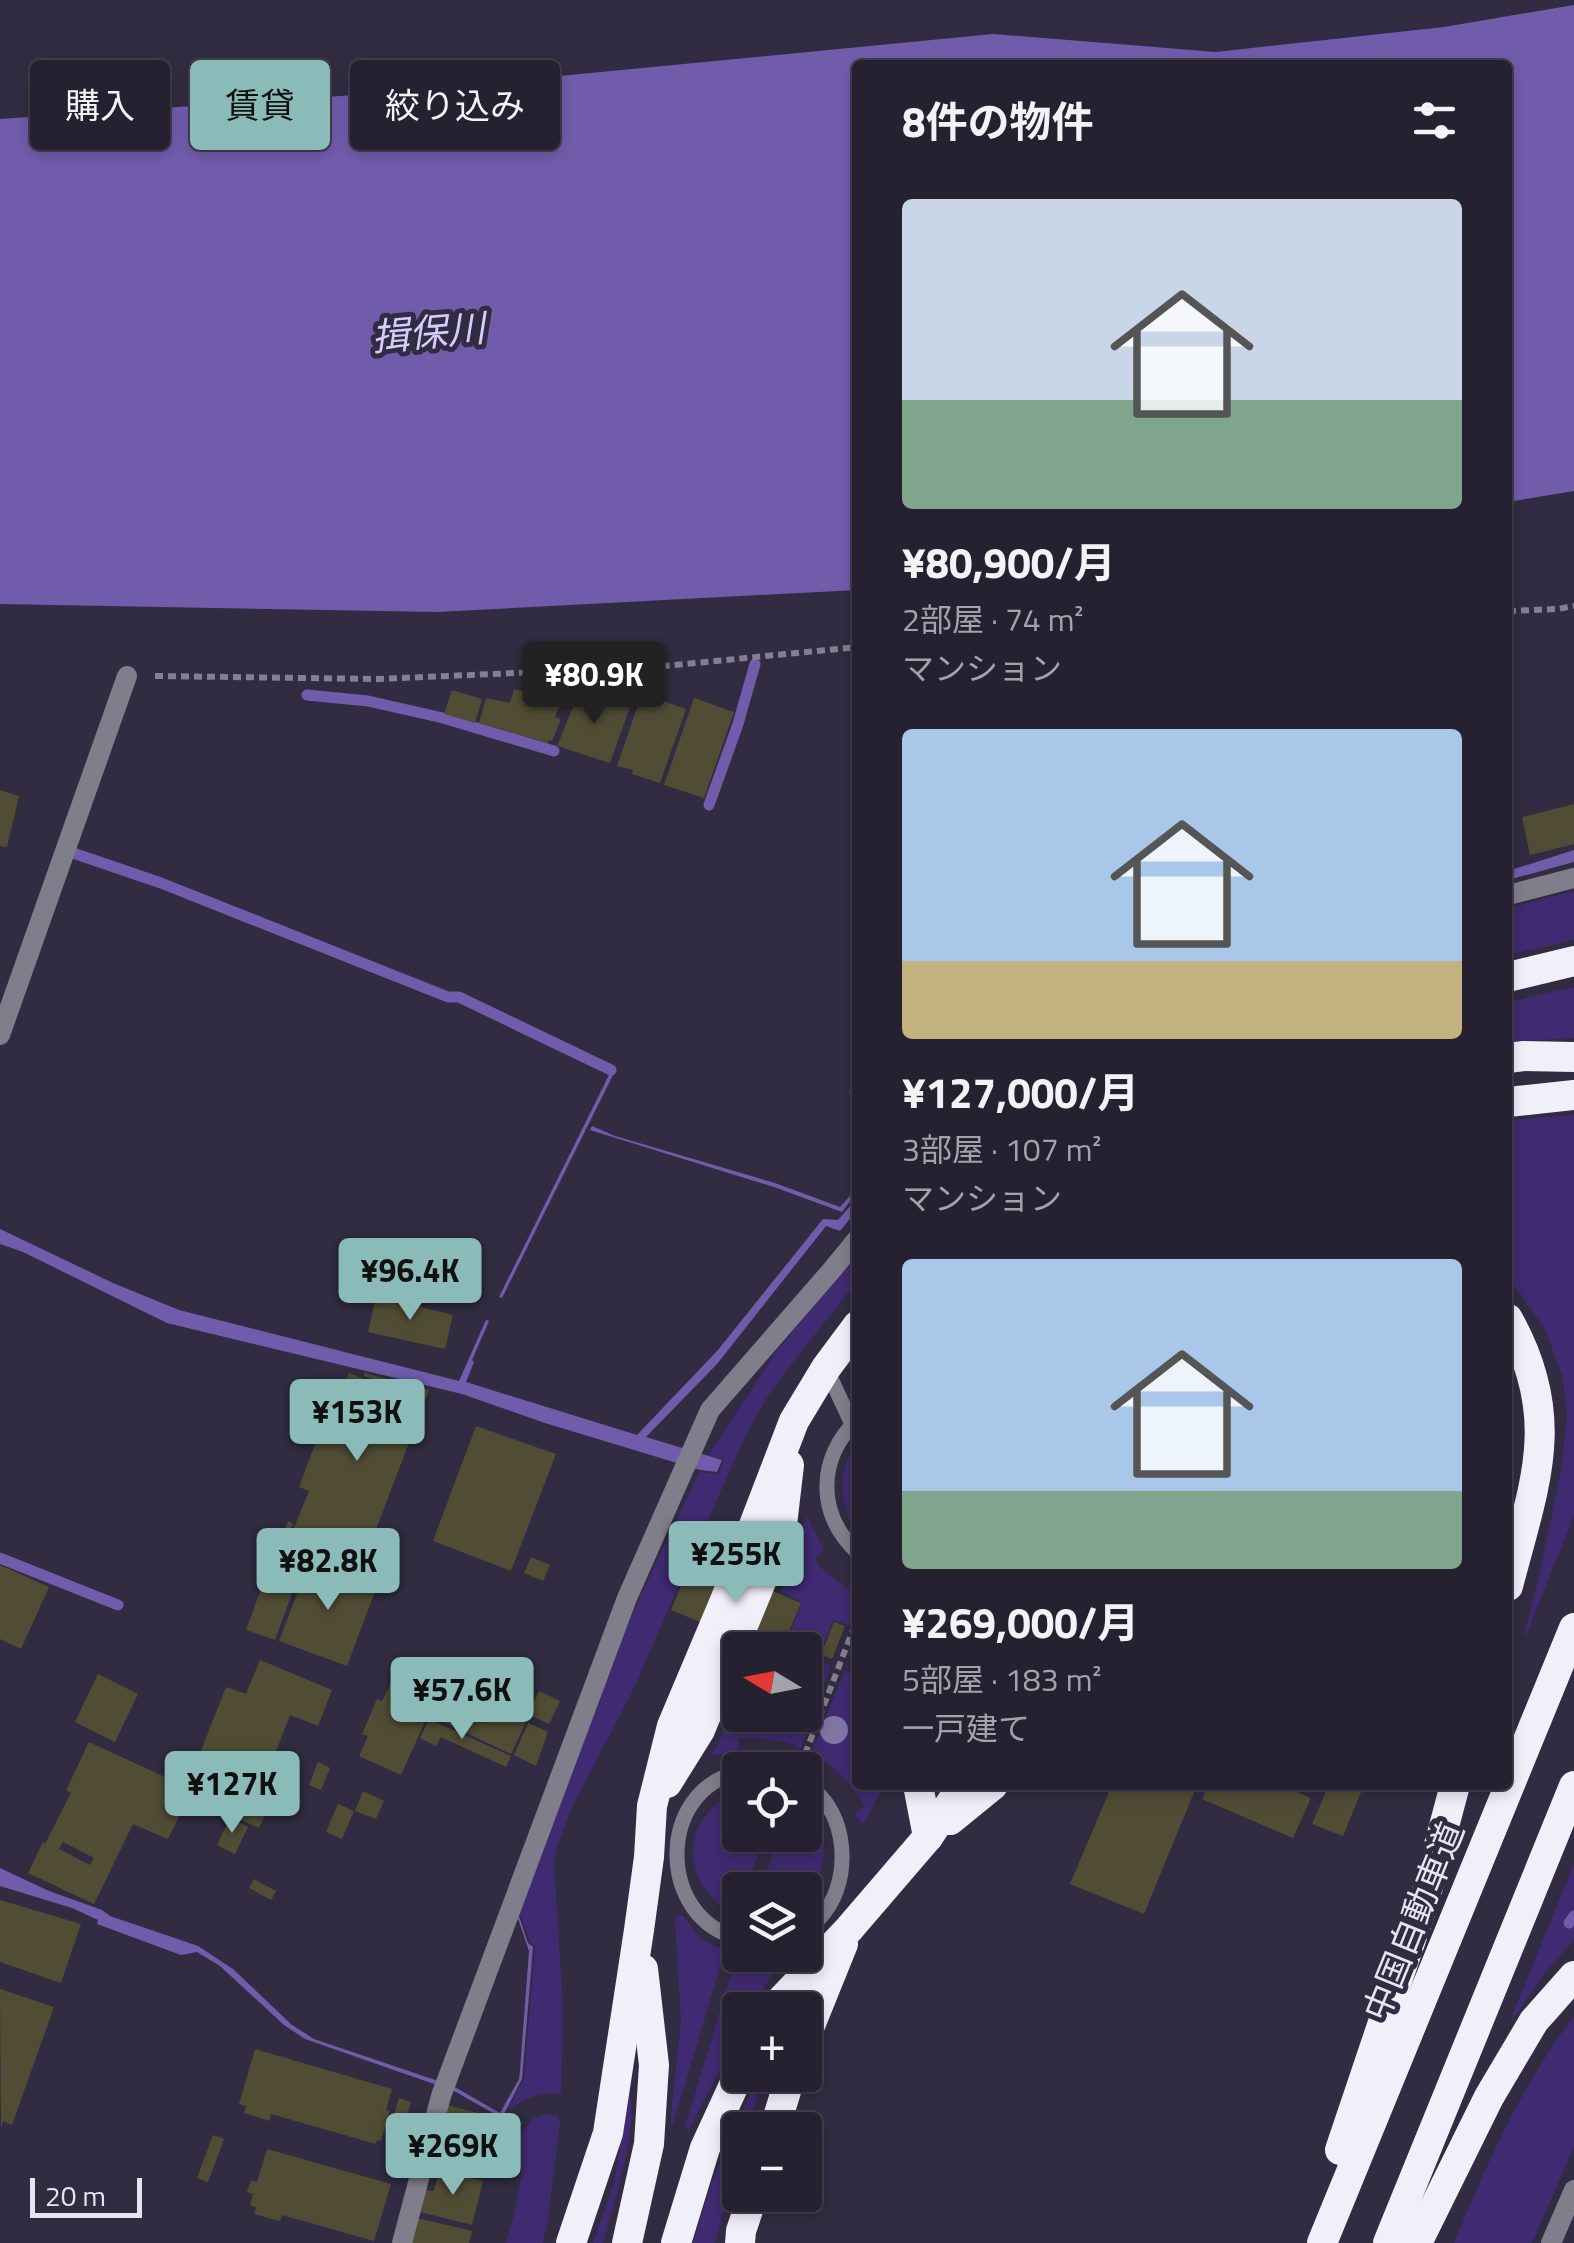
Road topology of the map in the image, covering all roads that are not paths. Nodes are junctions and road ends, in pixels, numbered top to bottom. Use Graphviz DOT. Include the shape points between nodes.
graph roads {
  1 [pos="127,676"];
  2 [pos="1574,878"];
  3 [pos="1512,894"];
  4 [pos="1574,960"];
  5 [pos="1512,976"];
  6 [pos="0,1035"];
  7 [pos="1574,1057"];
  8 [pos="1512,1058"];
  9 [pos="1574,1096"];
  10 [pos="1512,1102"];
  11 [pos="852,1246"];
  12 [pos="1512,1326"];
  13 [pos="852,1333"];
  14 [pos="826,1368"];
  15 [pos="852,1424"];
  16 [pos="852,1424"];
  17 [pos="852,1546"];
  18 [pos="1512,1571"];
  19 [pos="1574,1628"];
  20 [pos="722,1779"];
  21 [pos="1512,1779"];
  22 [pos="1574,1786"];
  23 [pos="919,1790"];
  24 [pos="940,1790"];
  25 [pos="960,1790"];
  26 [pos="988,1790"];
  27 [pos="1454,1790"];
  28 [pos="1508,1790"];
  29 [pos="822,1799"];
  30 [pos="928,1837"];
  31 [pos="662,1846"];
  32 [pos="834,1896"];
  33 [pos="822,1913"];
  34 [pos="858,1917"];
  35 [pos="639,1930"];
  36 [pos="722,1930"];
  37 [pos="1574,1976"];
  38 [pos="789,1992"];
  39 [pos="822,1999"];
  40 [pos="731,2092"];
  41 [pos="1574,2190"];
  42 [pos="747,2212"];
  43 [pos="402,2243"];
  44 [pos="571,2243"];
  45 [pos="627,2243"];
  46 [pos="676,2243"];
  47 [pos="740,2243"];
  48 [pos="1308,2243"];
  49 [pos="1322,2243"];
  50 [pos="1388,2243"];
  51 [pos="1417,2243"];
  52 [pos="1551,2243"];
  1 -- 6 [label="street"];
  2 -- 3 [label="street"];
  4 -- 5 [label="highway"];
  7 -- 8 [label="highway"];
  9 -- 10 [label="highway"];
  11 -- 43 [label="street" via="710,1410 628,1598 441,2096"];
  12 -- 18 [label="highway" via="1537,1398 1541,1435"];
  13 -- 14 [label="highway"];
  14 -- 15 [label="lane"];
  14 -- 31 [label="highway" via="794,1422 781,1533 700,1730 652,1806"];
  16 -- 17 [label="lane" via="827,1469 827,1499 836,1527"];
  19 -- 21 [label="highway, 中国自動車道"];
  20 -- 31 [label="lane" via="690,1806"];
  22 -- 50 [label="highway"];
  23 -- 30 [label="highway"];
  24 -- 30 [label="highway"];
  25 -- 30 [label="highway"];
  26 -- 30 [label="highway"];
  27 -- 48 [label="highway" via="1425,1898"];
  28 -- 49 [label="highway, 中国自動車道"];
  29 -- 32 [label="lane" via="839,1830 843,1857"];
  30 -- 34 [label="highway"];
  31 -- 35 [label="highway"];
  31 -- 36 [label="lane" via="689,1900"];
  32 -- 33 [label="lane"];
  32 -- 34 [label="lane"];
  34 -- 38 [label="highway"];
  34 -- 39 [label="highway"];
  35 -- 44 [label="highway" via="608,2132"];
  35 -- 45 [label="highway" via="654,2065 649,2144"];
  37 -- 51 [label="highway" via="1534,2021 1489,2097"];
  40 -- 46 [label="highway" via="705,2148"];
  41 -- 52 [label="street"];
  42 -- 47 [label="highway"];
}
